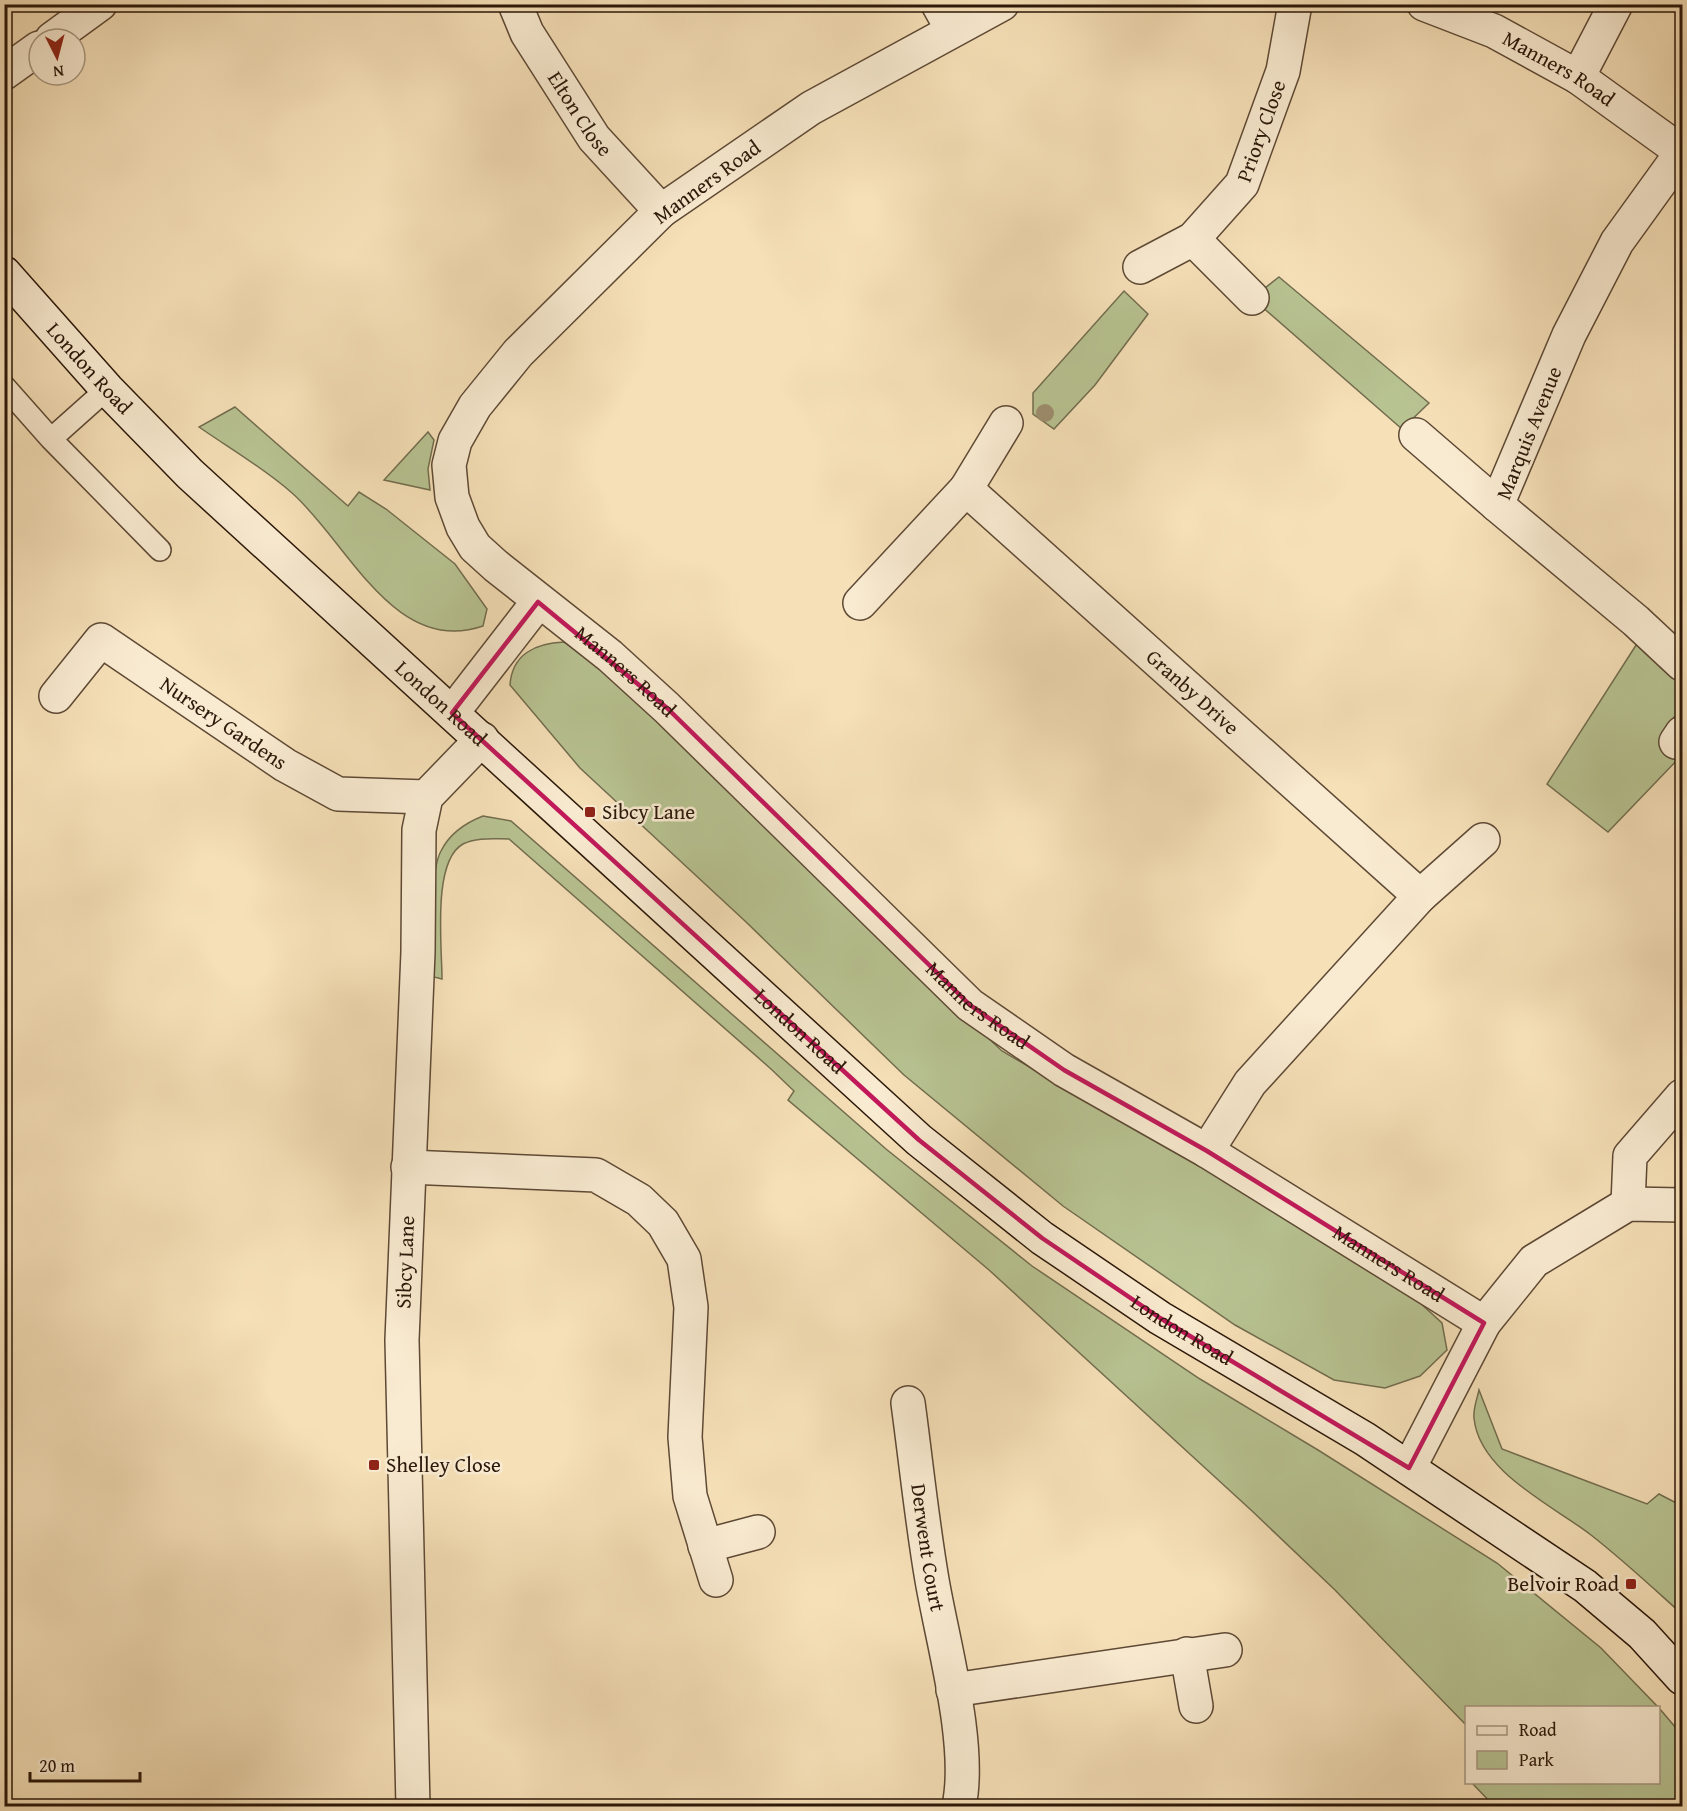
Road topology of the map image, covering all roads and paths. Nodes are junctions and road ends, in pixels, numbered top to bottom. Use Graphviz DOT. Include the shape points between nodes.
graph roads {
  1 [pos="100,4"];
  2 [pos="516,4"];
  3 [pos="1002,4"];
  4 [pos="1295,4"];
  5 [pos="1424,4"];
  6 [pos="1616,4"];
  7 [pos="945,17"];
  8 [pos="68,27"];
  9 [pos="27,57"];
  10 [pos="4,73"];
  11 [pos="1578,77"];
  12 [pos="1683,152"];
  13 [pos="661,211"];
  14 [pos="1193,239"];
  15 [pos="1140,267"];
  16 [pos="4,273"];
  17 [pos="1252,298"];
  18 [pos="4,386"];
  19 [pos="108,389"];
  20 [pos="1006,423"];
  21 [pos="1416,435"];
  22 [pos="51,439"];
  23 [pos="966,489"];
  24 [pos="1497,505"];
  25 [pos="160,550"];
  26 [pos="538,602"];
  27 [pos="860,603"];
  28 [pos="1683,664"];
  29 [pos="56,696"];
  30 [pos="452,713"];
  31 [pos="482,739"];
  32 [pos="426,798"];
  33 [pos="1483,840"];
  34 [pos="1420,896"];
  35 [pos="1683,1096"];
  36 [pos="1207,1151"];
  37 [pos="408,1167"];
  38 [pos="1628,1204"];
  39 [pos="1683,1205"];
  40 [pos="1484,1323"];
  41 [pos="908,1403"];
  42 [pos="1409,1468"];
  43 [pos="758,1532"];
  44 [pos="705,1546"];
  45 [pos="716,1580"];
  46 [pos="1225,1650"];
  47 [pos="1187,1654"];
  48 [pos="1683,1678"];
  49 [pos="953,1690"];
  50 [pos="1196,1706"];
  51 [pos="414,1806"];
  52 [pos="959,1806"];
  1 -- 8 [label="street"];
  2 -- 13 [label="street, Elton Close" via="527,33 594,138"];
  3 -- 7 [label="street, Manners Road"];
  4 -- 14 [label="street, Priory Close" via="1283,71 1242,184"];
  5 -- 11 [label="street, Manners Road" via="1494,31"];
  6 -- 11 [label="street"];
  7 -- 13 [label="street, Manners Road"];
  9 -- 10 [label="street"];
  11 -- 12 [label="street, Manners Road"];
  12 -- 24 [label="street, Marquis Avenue" via="1617,242 1569,335"];
  13 -- 26 [label="street, Manners Road" via="518,353 475,406 455,441 449,465 452,497 462,527 475,548"];
  14 -- 15 [label="street, Priory Close"];
  14 -- 17 [label="street"];
  16 -- 19 [label="street, London Road"];
  18 -- 22 [label="lane"];
  19 -- 22 [label="lane"];
  19 -- 30 [label="street, London Road" via="190,474"];
  20 -- 23 [label="street"];
  21 -- 24 [label="street"];
  22 -- 25 [label="lane"];
  23 -- 27 [label="street"];
  23 -- 34 [label="street, Granby Drive"];
  24 -- 28 [label="street, Marquis Avenue"];
  26 -- 30 [label="street"];
  26 -- 36 [label="street, Manners Road" via="610,656 667,708 970,1005 1064,1070"];
  29 -- 32 [label="street, Nursery Gardens" via="101,640 285,765 338,794"];
  30 -- 31 [label="street, London Road"];
  31 -- 32 [label="street"];
  31 -- 42 [label="street, London Road" via="919,1140 1042,1238 1160,1318"];
  32 -- 37 [label="street, Sibcy Lane" via="419,830"];
  33 -- 34 [label="street"];
  34 -- 36 [label="street" via="1251,1083"];
  35 -- 38 [label="street" via="1630,1156"];
  36 -- 40 [label="street, Manners Road"];
  37 -- 44 [label="street" via="596,1175 639,1200 663,1223 684,1259 691,1307 685,1437 690,1496"];
  37 -- 51 [label="street, Sibcy Lane" via="402,1340"];
  38 -- 39 [label="street"];
  38 -- 40 [label="street" via="1534,1261"];
  40 -- 42 [label="street"];
  41 -- 49 [label="street, Derwent Court" via="932,1579"];
  42 -- 48 [label="street, London Road" via="1585,1586 1642,1634"];
  43 -- 44 [label="street"];
  44 -- 45 [label="street"];
  46 -- 47 [label="street"];
  47 -- 49 [label="street"];
  47 -- 50 [label="street"];
  49 -- 52 [label="street, Derwent Court" via="963,1784"];
}
